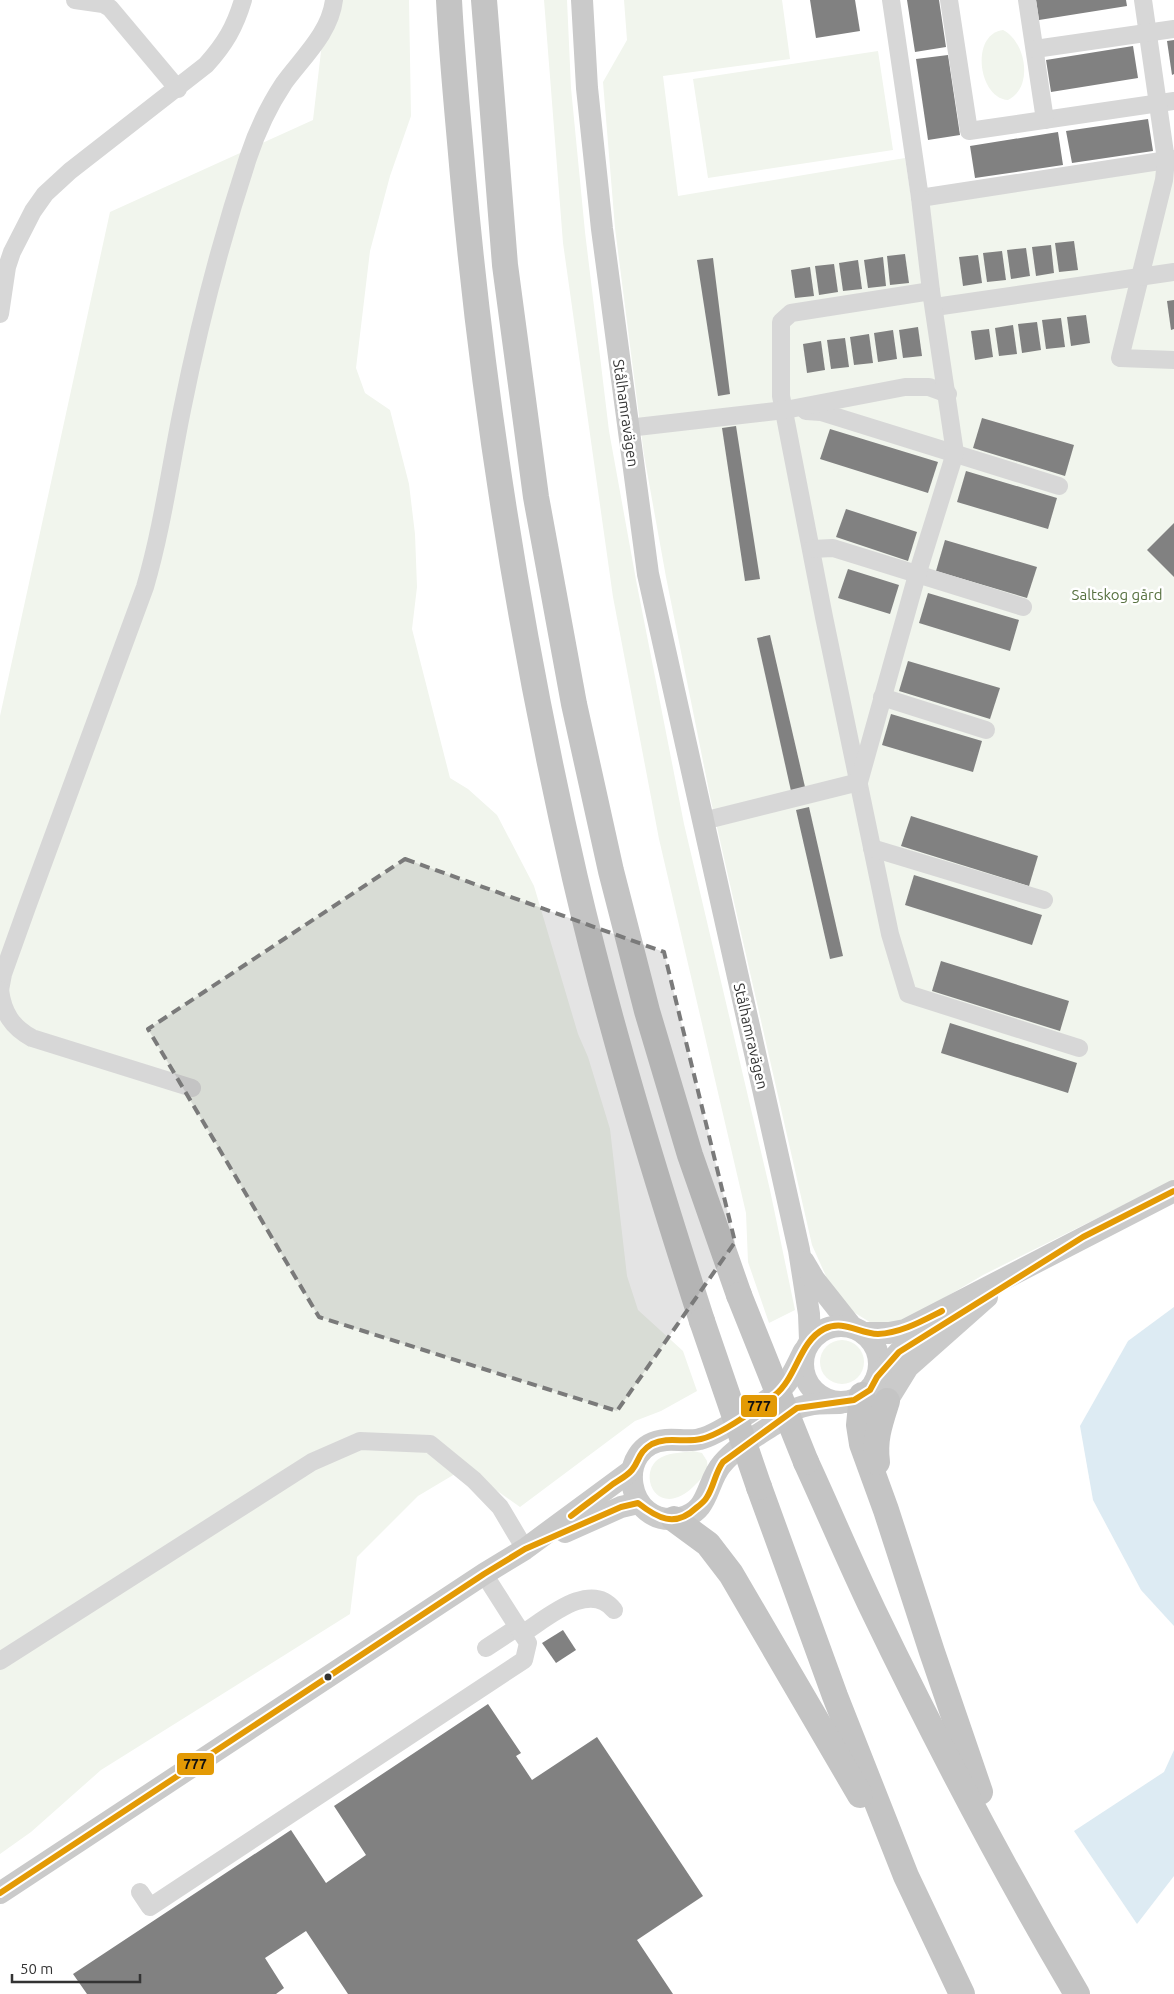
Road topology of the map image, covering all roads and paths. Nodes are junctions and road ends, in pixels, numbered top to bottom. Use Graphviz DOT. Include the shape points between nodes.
graph roads {
  1 [pos="75,0"];
  2 [pos="243,0"];
  3 [pos="334,0"];
  4 [pos="449,0"];
  5 [pos="484,0"];
  6 [pos="582,0"];
  7 [pos="891,0"];
  8 [pos="949,0"];
  9 [pos="1027,0"];
  10 [pos="1143,0"];
  11 [pos="1174,30"];
  12 [pos="1148,33"];
  13 [pos="1035,49"];
  14 [pos="178,89"];
  15 [pos="1166,103"];
  16 [pos="1045,120"];
  17 [pos="1170,160"];
  18 [pos="920,198"];
  19 [pos="4,267"];
  20 [pos="1174,272"];
  21 [pos="1138,278"];
  22 [pos="933,299"];
  23 [pos="0,314"];
  24 [pos="1174,360"];
  25 [pos="948,394"];
  26 [pos="785,410"];
  27 [pos="628,428"];
  28 [pos="955,454"];
  29 [pos="1059,486"];
  30 [pos="812,549"];
  31 [pos="917,575"];
  32 [pos="1022,607"];
  33 [pos="882,697"];
  34 [pos="986,730"];
  35 [pos="859,782"];
  36 [pos="702,821"];
  37 [pos="872,848"];
  38 [pos="1044,900"];
  39 [pos="0,990"];
  40 [pos="1079,1048"];
  41 [pos="192,1088"];
  42 [pos="1174,1191"];
  43 [pos="1083,1237"];
  44 [pos="798,1250"];
  45 [pos="858,1330"];
  46 [pos="807,1346"];
  47 [pos="866,1394"];
  48 [pos="632,1470"];
  49 [pos="638,1503"];
  50 [pos="674,1519"];
  51 [pos="525,1550"];
  52 [pos="484,1574"];
  53 [pos="614,1610"];
  54 [pos="520,1630"];
  55 [pos="486,1648"];
  56 [pos="0,1661"];
  57 [pos="1008,1872"];
  58 [pos="906,1876"];
  59 [pos="140,1892"];
  60 [pos="0,1894"];
  61 [pos="962,1993"];
  62 [pos="1077,1994"];
  1 -- 14 [label="street" via="110,8"];
  2 -- 14 [label="street" via="225,44"];
  3 -- 39 [label="street" via="328,24 263,118 248,158 194,351 145,587 3,974"];
  4 -- 58 [label="highway, bridge" via="472,272 502,502 539,711 575,879 653,1168 702,1321 835,1696"];
  5 -- 57 [label="highway, bridge" via="505,265 536,497 574,704 611,872 647,1011 690,1155 739,1295 806,1462 930,1726"];
  6 -- 27 [label="main road, Stålhamravägen" via="593,144"];
  7 -- 18 [label="street"];
  8 -- 16 [label="street" via="969,131"];
  9 -- 13 [label="street"];
  10 -- 12 [label="street"];
  11 -- 12 [label="street"];
  12 -- 13 [label="street"];
  12 -- 15 [label="street"];
  13 -- 16 [label="street"];
  14 -- 19 [label="street" via="70,171 45,194 32,211"];
  15 -- 16 [label="street"];
  15 -- 17 [label="street"];
  17 -- 18 [label="street"];
  17 -- 21 [label="street"];
  18 -- 22 [label="street"];
  19 -- 23 [label="street"];
  20 -- 21 [label="street"];
  21 -- 22 [label="street"];
  21 -- 24 [label="street" via="1120,358"];
  22 -- 25 [label="street"];
  22 -- 26 [label="street" via="791,313 781,322 781,396"];
  25 -- 26 [label="street" via="929,387 905,387"];
  25 -- 28 [label="street"];
  26 -- 27 [label="street"];
  26 -- 28 [label="street" via="821,412"];
  26 -- 30 [label="street"];
  27 -- 36 [label="main road, Stålhamravägen" via="648,574"];
  28 -- 29 [label="street"];
  28 -- 31 [label="street"];
  30 -- 31 [label="street" via="834,548"];
  30 -- 35 [label="street"];
  31 -- 32 [label="street"];
  31 -- 33 [label="street"];
  33 -- 34 [label="street"];
  33 -- 35 [label="street"];
  35 -- 36 [label="street"];
  35 -- 37 [label="street"];
  36 -- 44 [label="main road, Stålhamravägen"];
  37 -- 38 [label="street"];
  37 -- 40 [label="street" via="890,934 908,994"];
  39 -- 41 [label="street" via="8,1019 32,1038"];
  42 -- 43 [label="main road"];
  43 -- 45 [label="main road" via="905,1330 889,1333"];
  43 -- 47 [label="main road" via="987,1297 908,1367"];
  44 -- 45 [label="main road, Stålhamravägen" via="814,1279"];
  44 -- 46 [label="main road, Stålhamravägen" via="809,1314"];
  45 -- 46 [label="main road" via="835,1326 824,1329"];
  45 -- 47 [label="main road" via="873,1342 878,1352 879,1366"];
  46 -- 47 [label="main road" via="802,1363 804,1374 808,1384 822,1398"];
  46 -- 48 [label="main road" via="784,1386 743,1416 706,1438 659,1440 635,1459"];
  47 -- 50 [label="main road" via="797,1408 723,1462 707,1498 691,1513"];
  47 -- 57 [label="highway" via="859,1425 862,1444"];
  48 -- 49 [label="main road" via="632,1491"];
  48 -- 51 [label="main road"];
  49 -- 50 [label="main road" via="655,1516"];
  49 -- 51 [label="main road" via="621,1507"];
  50 -- 58 [label="highway" via="708,1544 731,1574"];
  51 -- 52 [label="main road"];
  51 -- 56 [label="street" via="500,1507 474,1480 430,1444 360,1441 312,1462"];
  52 -- 54 [label="street"];
  52 -- 60 [label="main road"];
  53 -- 54 [label="street" via="594,1597 576,1600"];
  54 -- 55 [label="street"];
  54 -- 59 [label="street" via="528,1643 524,1660 150,1906"];
  57 -- 62 [label="highway"];
  58 -- 61 [label="highway"];
}
